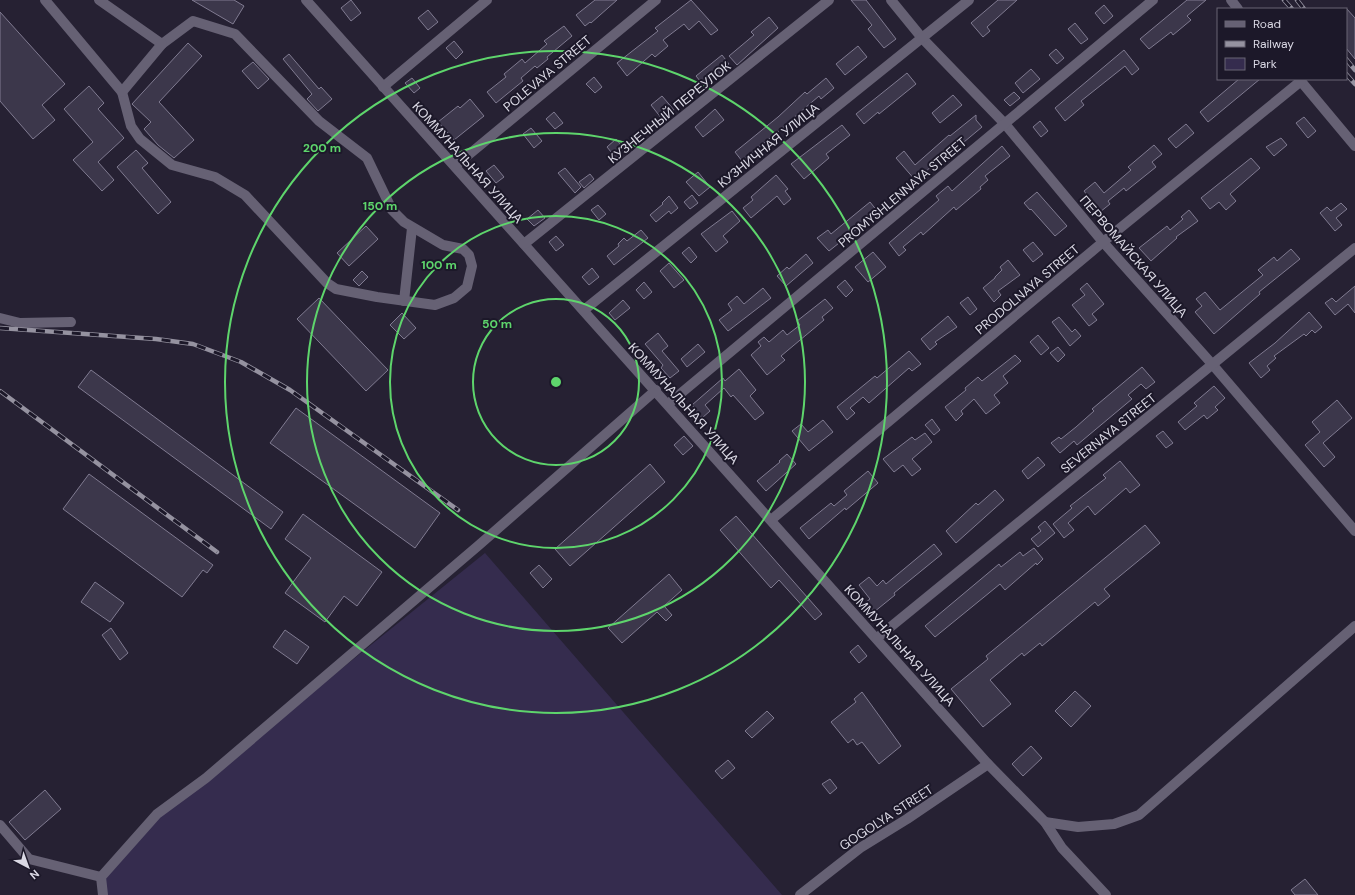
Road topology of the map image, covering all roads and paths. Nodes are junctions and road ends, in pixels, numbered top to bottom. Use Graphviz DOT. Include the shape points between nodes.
graph roads {
  1 [pos="45,0"];
  2 [pos="99,0"];
  3 [pos="307,0"];
  4 [pos="487,0"];
  5 [pos="656,0"];
  6 [pos="829,0"];
  7 [pos="891,0"];
  8 [pos="969,0"];
  9 [pos="1153,0"];
  10 [pos="1230,0"];
  11 [pos="1237,8"];
  12 [pos="922,38"];
  13 [pos="162,44"];
  14 [pos="1300,80"];
  15 [pos="383,87"];
  16 [pos="122,92"];
  17 [pos="1005,124"];
  18 [pos="1355,146"];
  19 [pos="455,166"];
  20 [pos="412,228"];
  21 [pos="1103,242"];
  22 [pos="524,244"];
  23 [pos="1355,248"];
  24 [pos="404,301"];
  25 [pos="584,310"];
  26 [pos="0,318"];
  27 [pos="71,322"];
  28 [pos="1212,364"];
  29 [pos="656,390"];
  30 [pos="668,404"];
  31 [pos="771,520"];
  32 [pos="1355,531"];
  33 [pos="1355,626"];
  34 [pos="878,638"];
  35 [pos="988,764"];
  36 [pos="1045,822"];
  37 [pos="0,825"];
  38 [pos="101,877"];
  39 [pos="103,895"];
  40 [pos="800,895"];
  41 [pos="1106,895"];
  1 -- 16 [label="street"];
  2 -- 13 [label="street"];
  3 -- 15 [label="street, КОММУНАЛЬНАЯ УЛИЦА"];
  4 -- 15 [label="street"];
  5 -- 19 [label="street, POLEVAYA STREET"];
  6 -- 22 [label="street, КУЗНЕЧНЫЙ ПЕРЕУЛОК"];
  7 -- 12 [label="street, ПЕРВОМАЙСКАЯ УЛИЦА"];
  8 -- 12 [label="street, КУЗНИЧНАЯ УЛИЦА"];
  9 -- 17 [label="street, PROMYSHLENNAYA STREET"];
  10 -- 11 [label="street"];
  12 -- 17 [label="street, ПЕРВОМАЙСКАЯ УЛИЦА"];
  12 -- 25 [label="street, КУЗНИЧНАЯ УЛИЦА"];
  13 -- 16 [label="street"];
  13 -- 20 [label="street" via="193,21 235,34 319,121 367,158 392,210"];
  14 -- 18 [label="street"];
  14 -- 21 [label="street, PRODOLNAYA STREET"];
  15 -- 19 [label="street, КОММУНАЛЬНАЯ УЛИЦА"];
  16 -- 24 [label="street" via="131,126 140,139 172,165 215,177 245,195 327,283 336,289"];
  17 -- 21 [label="street, ПЕРВОМАЙСКАЯ УЛИЦА"];
  17 -- 30 [label="street, PROMYSHLENNAYA STREET"];
  19 -- 22 [label="street, КОММУНАЛЬНАЯ УЛИЦА"];
  20 -- 24 [label="street"];
  20 -- 24 [label="street" via="443,245 463,249 470,255 472,266 467,287 454,298 435,305"];
  21 -- 28 [label="street, ПЕРВОМАЙСКАЯ УЛИЦА"];
  21 -- 31 [label="street, PRODOLNAYA STREET"];
  22 -- 25 [label="street, КОММУНАЛЬНАЯ УЛИЦА"];
  23 -- 28 [label="street, SEVERNAYA STREET"];
  25 -- 29 [label="street, КОММУНАЛЬНАЯ УЛИЦА"];
  26 -- 27 [label="street" via="20,323"];
  28 -- 32 [label="street, ПЕРВОМАЙСКАЯ УЛИЦА"];
  28 -- 34 [label="street, SEVERNAYA STREET"];
  29 -- 30 [label="street, КОММУНАЛЬНАЯ УЛИЦА"];
  29 -- 38 [label="street" via="212,773 157,814"];
  30 -- 31 [label="street, КОММУНАЛЬНАЯ УЛИЦА"];
  31 -- 34 [label="street, КОММУНАЛЬНАЯ УЛИЦА"];
  33 -- 36 [label="street" via="1139,815 1114,824 1078,827"];
  34 -- 35 [label="street, КОММУНАЛЬНАЯ УЛИЦА"];
  35 -- 36 [label="street, КОММУНАЛЬНАЯ УЛИЦА"];
  35 -- 40 [label="street, GOGOLYA STREET" via="860,848"];
  36 -- 41 [label="street, КОММУНАЛЬНАЯ УЛИЦА" via="1062,848"];
  37 -- 38 [label="street" via="29,859"];
  38 -- 39 [label="street"];
}
